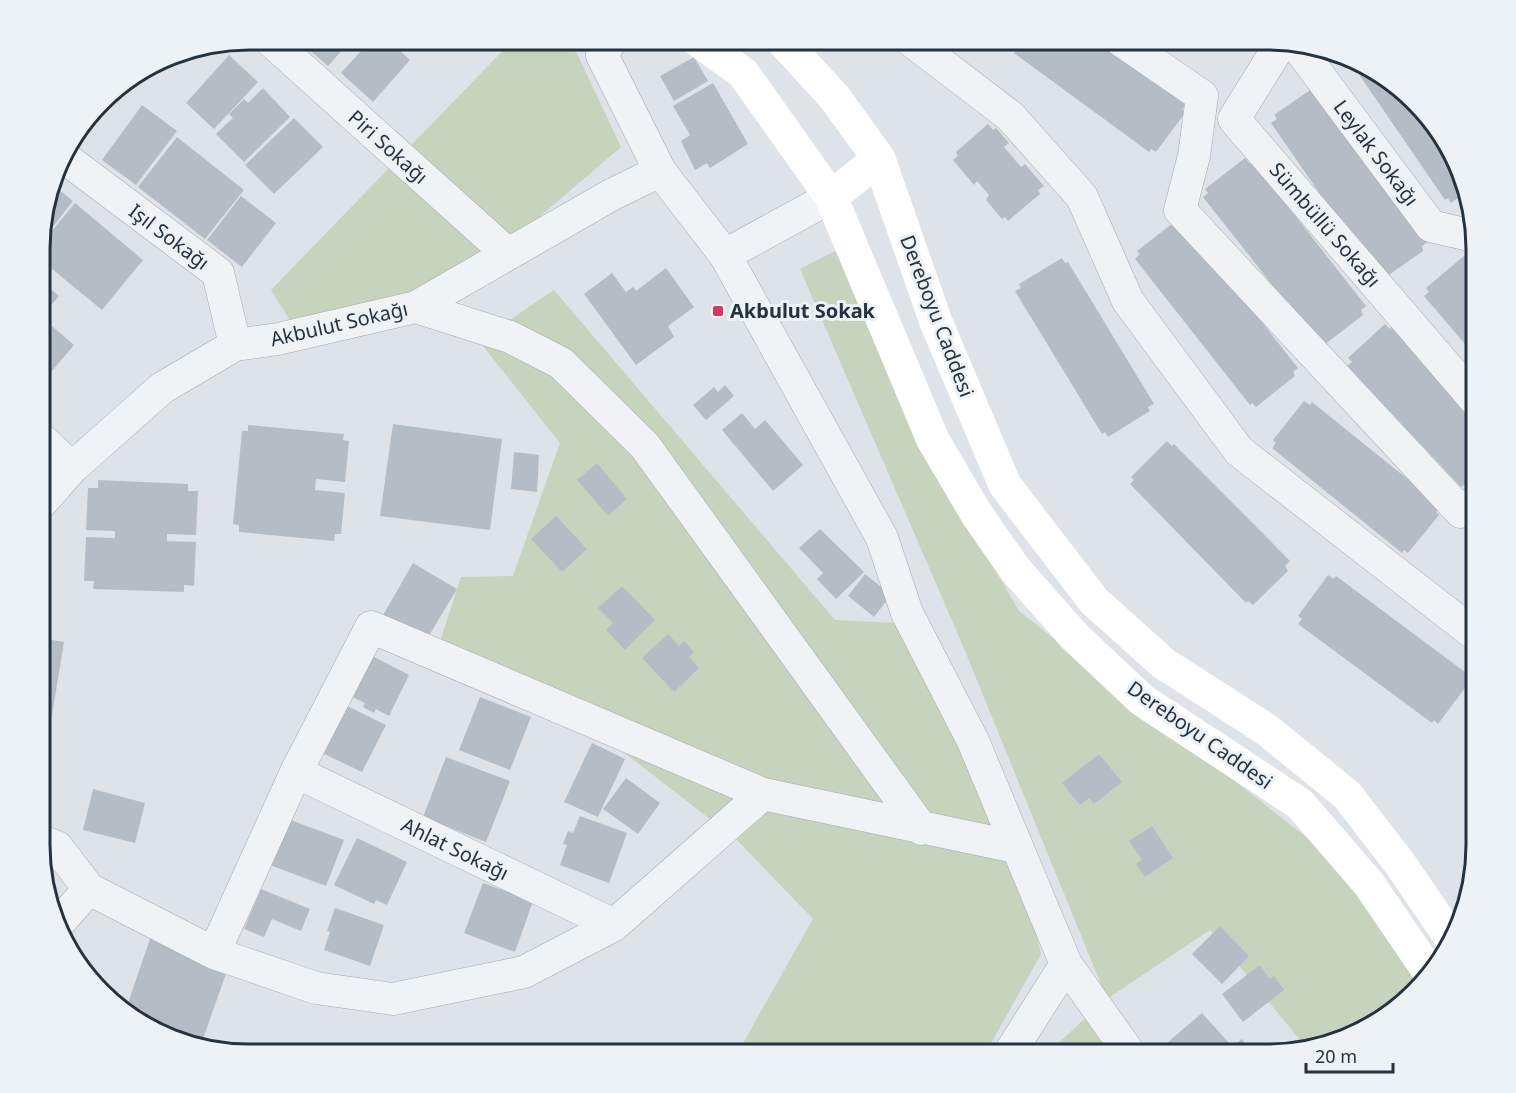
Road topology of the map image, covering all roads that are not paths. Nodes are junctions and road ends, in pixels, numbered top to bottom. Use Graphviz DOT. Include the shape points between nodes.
graph roads {
  1 [pos="281,50"];
  2 [pos="605,50"];
  3 [pos="711,50"];
  4 [pos="791,50"];
  5 [pos="923,50"];
  6 [pos="1135,50"];
  7 [pos="1278,50"];
  8 [pos="1302,52"];
  9 [pos="879,159"];
  10 [pos="69,161"];
  11 [pos="660,171"];
  12 [pos="831,197"];
  13 [pos="1466,234"];
  14 [pos="508,254"];
  15 [pos="724,255"];
  16 [pos="416,307"];
  17 [pos="235,345"];
  18 [pos="1466,389"];
  19 [pos="50,447"];
  20 [pos="72,468"];
  21 [pos="50,493"];
  22 [pos="1466,508"];
  23 [pos="1466,627"];
  24 [pos="296,772"];
  25 [pos="763,795"];
  26 [pos="922,829"];
  27 [pos="50,844"];
  28 [pos="1016,847"];
  29 [pos="89,889"];
  30 [pos="64,918"];
  31 [pos="614,925"];
  32 [pos="1446,931"];
  33 [pos="214,953"];
  34 [pos="1066,964"];
  35 [pos="1425,966"];
  36 [pos="1015,1044"];
  37 [pos="1123,1044"];
  1 -- 14 [label="street, Piri Sokağı"];
  2 -- 11 [label="street"];
  3 -- 12 [label="main road, Dereboyu Caddesi" via="743,73"];
  4 -- 9 [label="main road, Dereboyu Caddesi" via="836,98"];
  5 -- 23 [label="street" via="1010,116 1082,197 1128,301 1239,451"];
  6 -- 22 [label="street" via="1202,96 1194,156 1180,210 1461,512"];
  7 -- 18 [label="street, Sümbüllü Sokağı" via="1234,119"];
  8 -- 13 [label="street, Leylak Sokağı" via="1431,226"];
  9 -- 12 [label="main road"];
  9 -- 32 [label="main road, Dereboyu Caddesi" via="940,331 1005,485 1094,601 1163,663 1267,730 1347,795"];
  10 -- 17 [label="street, Işıl Sokağı" via="218,273"];
  11 -- 14 [label="street, Akbulut Sokağı"];
  11 -- 15 [label="street"];
  12 -- 15 [label="street"];
  12 -- 35 [label="main road, Dereboyu Caddesi" via="933,440 1014,568 1074,636 1142,700 1300,804 1369,884"];
  14 -- 16 [label="street, Akbulut Sokağı"];
  15 -- 28 [label="street" via="882,538 907,613 973,741"];
  16 -- 17 [label="street, Akbulut Sokağı"];
  16 -- 26 [label="street" via="510,337 561,363 645,446"];
  17 -- 20 [label="street, Akbulut Sokağı" via="162,388"];
  19 -- 20 [label="street"];
  20 -- 21 [label="street, Akbulut Sokağı"];
  24 -- 25 [label="street" via="371,627"];
  24 -- 31 [label="street, Ahlat Sokağı"];
  24 -- 33 [label="street"];
  25 -- 26 [label="street"];
  25 -- 31 [label="street"];
  26 -- 28 [label="street"];
  27 -- 29 [label="street" via="57,847"];
  28 -- 34 [label="street"];
  29 -- 30 [label="street"];
  29 -- 33 [label="street"];
  31 -- 33 [label="street" via="524,972 393,999 316,988"];
  34 -- 36 [label="street"];
  34 -- 37 [label="street"];
}
